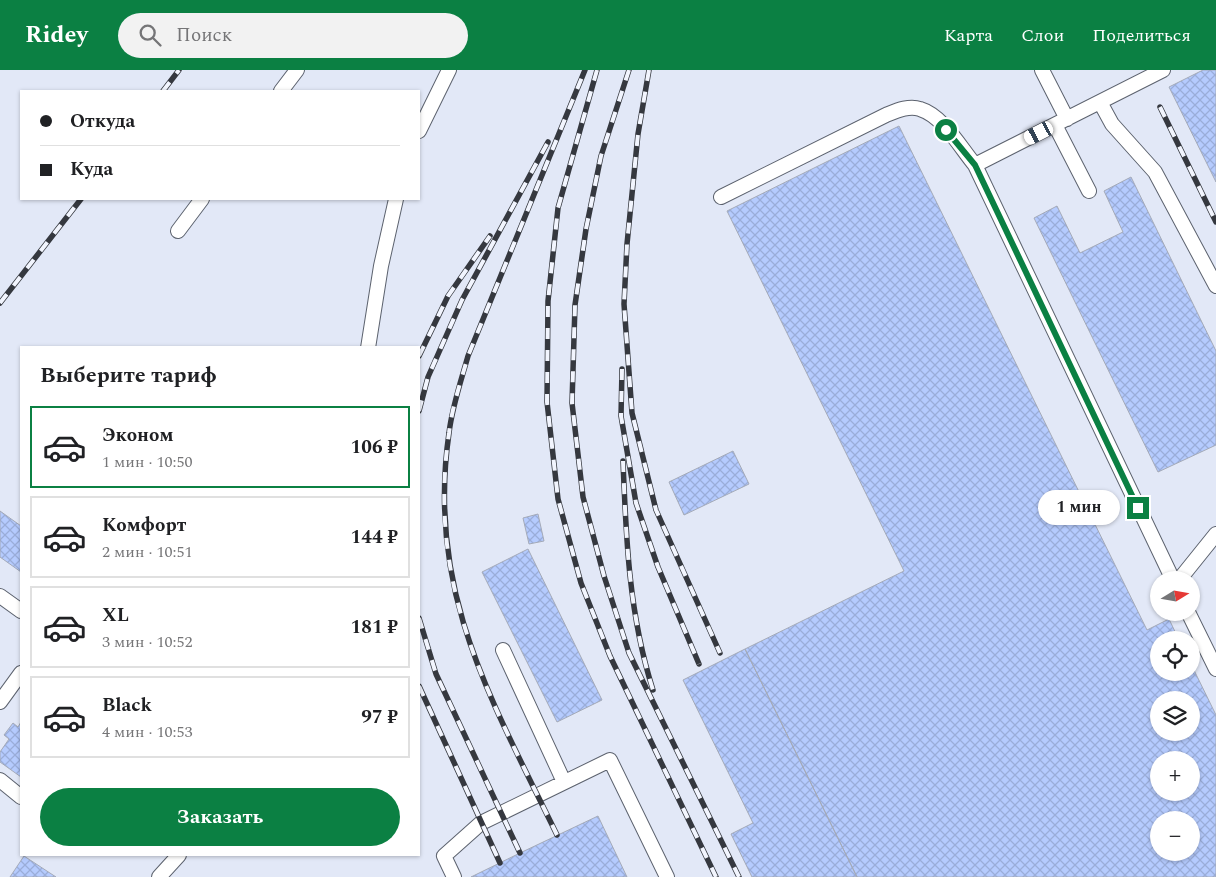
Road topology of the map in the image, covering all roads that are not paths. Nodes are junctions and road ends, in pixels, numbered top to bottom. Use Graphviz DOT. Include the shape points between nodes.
graph roads {
  1 [pos="297,70"];
  2 [pos="450,70"];
  3 [pos="1042,70"];
  4 [pos="1163,70"];
  5 [pos="282,90"];
  6 [pos="1100,102"];
  7 [pos="1061,122"];
  8 [pos="420,129"];
  9 [pos="975,165"];
  10 [pos="1089,191"];
  11 [pos="722,197"];
  12 [pos="201,200"];
  13 [pos="396,200"];
  14 [pos="178,231"];
  15 [pos="1216,286"];
  16 [pos="368,346"];
  17 [pos="1216,534"];
  18 [pos="1168,571"];
  19 [pos="1186,571"];
  20 [pos="0,596"];
  21 [pos="20,610"];
  22 [pos="1192,621"];
  23 [pos="503,650"];
  24 [pos="1216,669"];
  25 [pos="20,674"];
  26 [pos="0,702"];
  27 [pos="0,780"];
  28 [pos="564,782"];
  29 [pos="20,796"];
  30 [pos="178,856"];
  31 [pos="159,877"];
  32 [pos="454,877"];
  33 [pos="667,877"];
  1 -- 5 [label="lane"];
  2 -- 8 [label="lane"];
  3 -- 7 [label="lane"];
  4 -- 6 [label="lane"];
  6 -- 7 [label="lane"];
  6 -- 15 [label="lane" via="1112,124 1155,172"];
  7 -- 9 [label="lane"];
  7 -- 10 [label="lane"];
  9 -- 11 [label="lane" via="936,118 919,108 902,109"];
  9 -- 18 [label="lane"];
  12 -- 14 [label="lane"];
  13 -- 16 [label="lane"];
  17 -- 19 [label="lane"];
  20 -- 21 [label="lane"];
  22 -- 24 [label="lane"];
  23 -- 28 [label="lane"];
  25 -- 26 [label="lane"];
  27 -- 29 [label="lane"];
  28 -- 32 [label="lane" via="481,823 444,856"];
  28 -- 33 [label="lane" via="610,760"];
  30 -- 31 [label="lane"];
}
